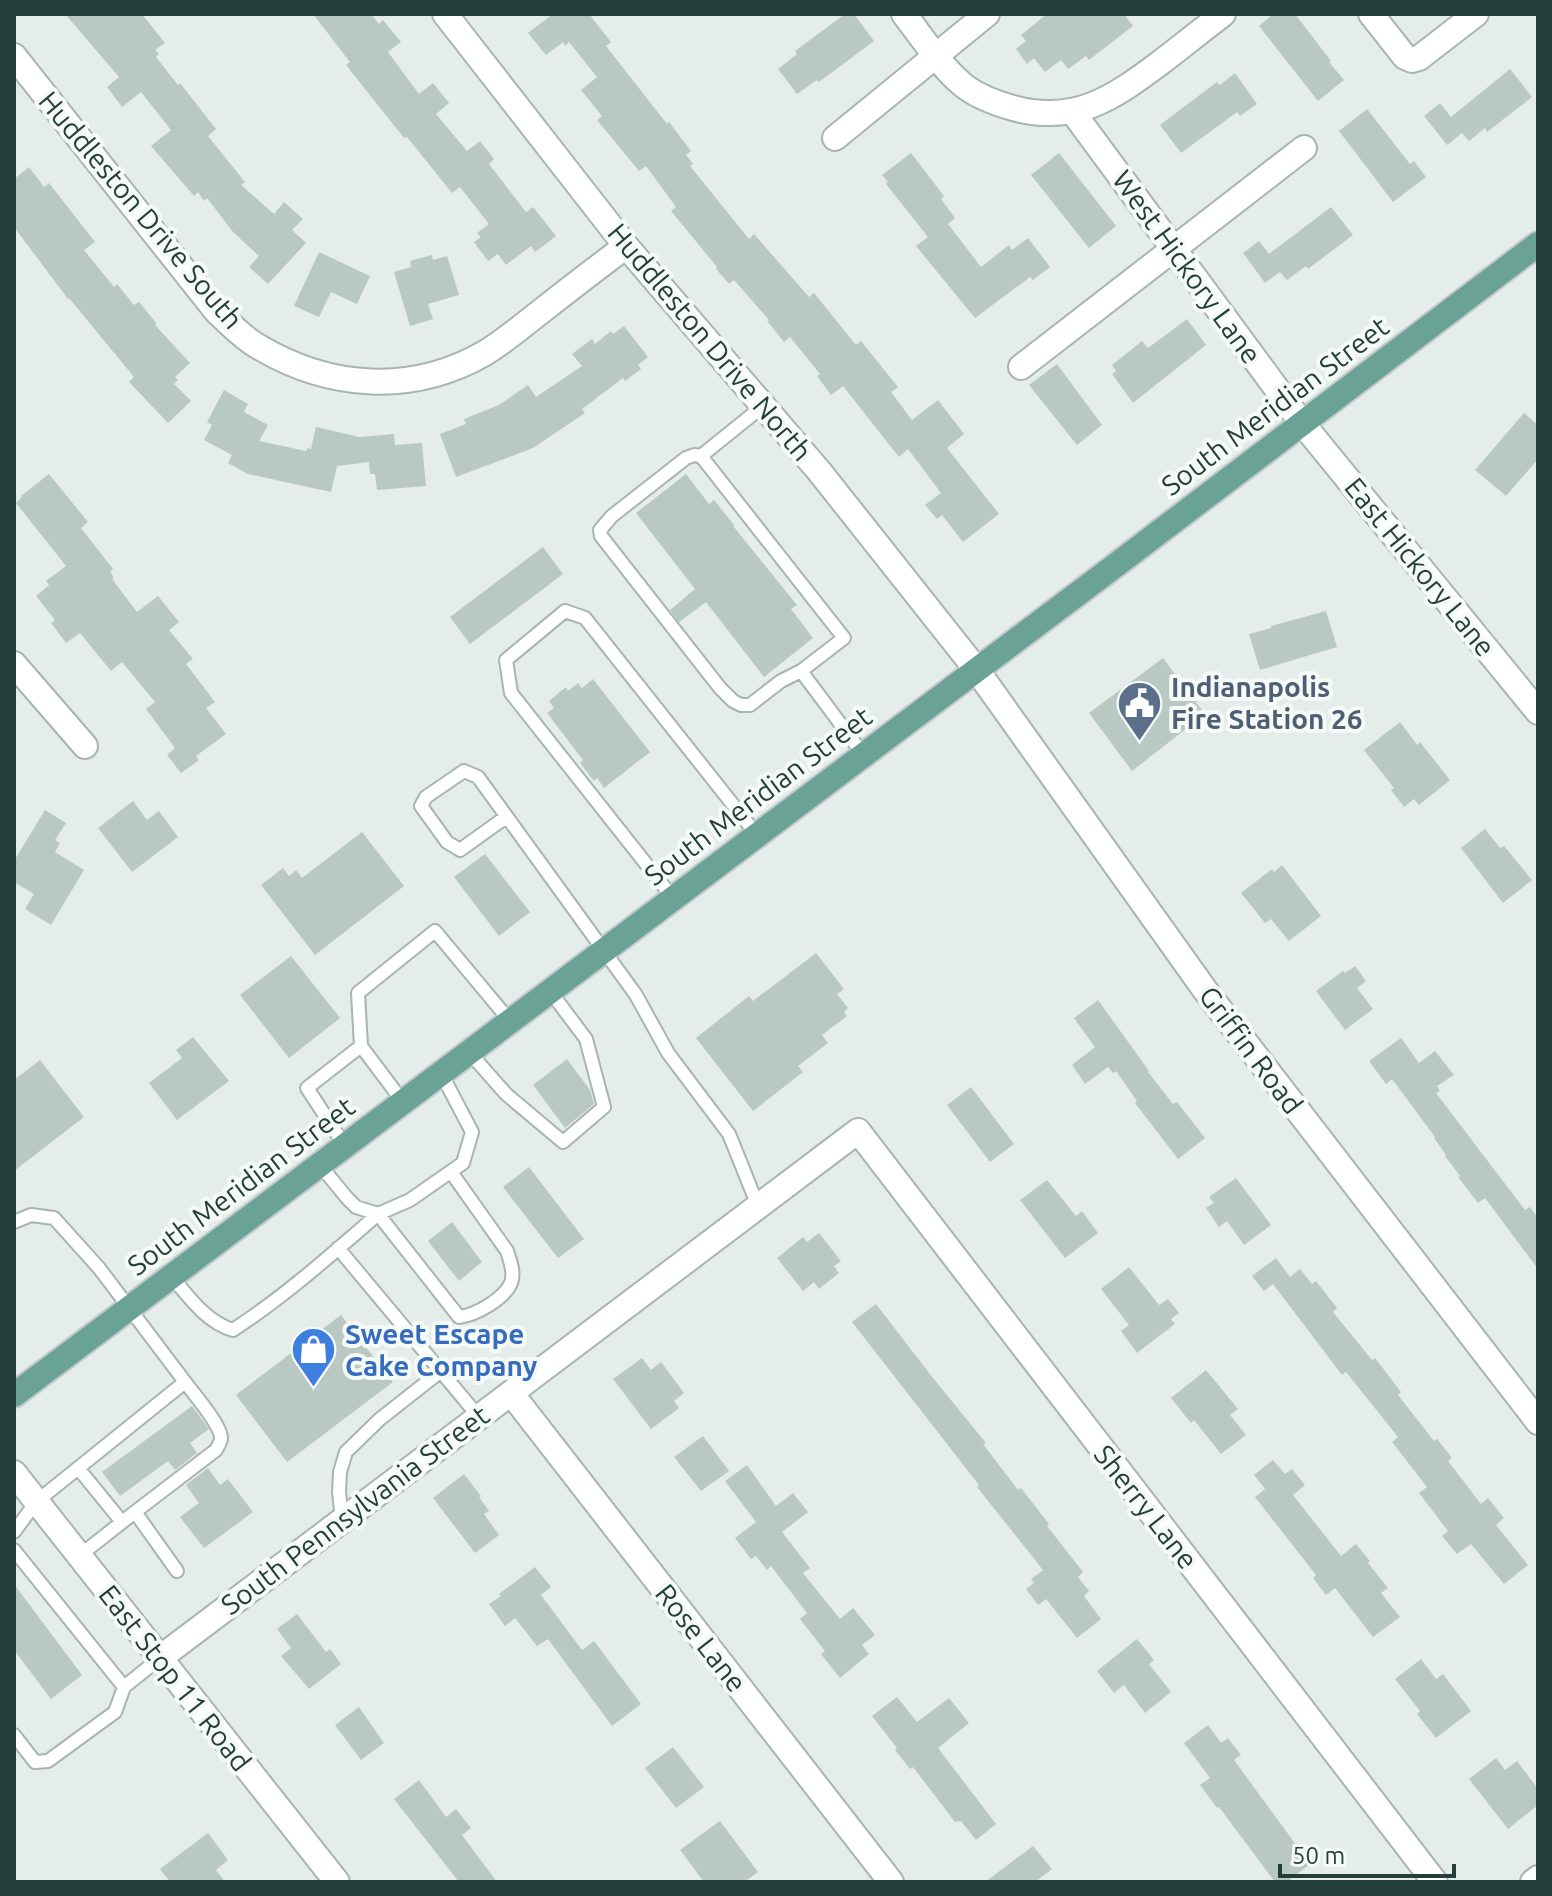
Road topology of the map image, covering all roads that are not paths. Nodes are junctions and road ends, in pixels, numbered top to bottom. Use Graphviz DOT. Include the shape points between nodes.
graph roads {
  1 [pos="445,14"];
  2 [pos="904,14"];
  3 [pos="987,14"];
  4 [pos="1223,14"];
  5 [pos="1371,14"];
  6 [pos="1476,14"];
  7 [pos="936,55"];
  8 [pos="14,56"];
  9 [pos="1072,111"];
  10 [pos="835,138"];
  11 [pos="1304,148"];
  12 [pos="626,246"];
  13 [pos="1174,250"];
  14 [pos="1533,254"];
  15 [pos="1021,367"];
  16 [pos="763,406"];
  17 [pos="1302,423"];
  18 [pos="701,456"];
  19 [pos="14,664"];
  20 [pos="976,669"];
  21 [pos="801,671"];
  22 [pos="1538,712"];
  23 [pos="85,746"];
  24 [pos="863,754"];
  25 [pos="506,817"];
  26 [pos="757,835"];
  27 [pos="673,898"];
  28 [pos="604,950"];
  29 [pos="550,991"];
  30 [pos="510,1021"];
  31 [pos="361,1046"];
  32 [pos="469,1052"];
  33 [pos="441,1073"];
  34 [pos="403,1102"];
  35 [pos="858,1131"];
  36 [pos="345,1146"];
  37 [pos="320,1165"];
  38 [pos="451,1172"];
  39 [pos="758,1206"];
  40 [pos="378,1214"];
  41 [pos="15,1225"];
  42 [pos="338,1248"];
  43 [pos="171,1276"];
  44 [pos="130,1307"];
  45 [pos="441,1371"];
  46 [pos="185,1382"];
  47 [pos="511,1393"];
  48 [pos="14,1395"];
  49 [pos="479,1417"];
  50 [pos="1538,1422"];
  51 [pos="78,1468"];
  52 [pos="14,1473"];
  53 [pos="36,1502"];
  54 [pos="135,1512"];
  55 [pos="342,1520"];
  56 [pos="122,1522"];
  57 [pos="14,1532"];
  58 [pos="14,1550"];
  59 [pos="79,1556"];
  60 [pos="177,1571"];
  61 [pos="160,1658"];
  62 [pos="124,1687"];
  63 [pos="14,1735"];
  64 [pos="323,1877"];
  65 [pos="1538,1878"];
  66 [pos="891,1882"];
  67 [pos="1435,1882"];
  68 [pos="1533,1882"];
  1 -- 12 [label="street, Huddleston Drive North"];
  2 -- 7 [label="street"];
  3 -- 7 [label="street"];
  4 -- 9 [label="street" via="1121,92"];
  5 -- 6 [label="street" via="1412,60"];
  7 -- 9 [label="street" via="964,86 994,103 1038,113"];
  7 -- 10 [label="street"];
  8 -- 12 [label="street, Huddleston Drive South" via="217,312 277,358 317,374 393,382 467,362 495,347"];
  9 -- 13 [label="street, West Hickory Lane"];
  11 -- 13 [label="street"];
  12 -- 16 [label="street, Huddleston Drive North"];
  13 -- 15 [label="street"];
  13 -- 17 [label="street, West Hickory Lane"];
  14 -- 17 [label="main road, South Meridian Street"];
  16 -- 18 [label="lane"];
  16 -- 20 [label="street, Huddleston Drive North"];
  17 -- 20 [label="main road, South Meridian Street"];
  17 -- 22 [label="street, East Hickory Lane"];
  18 -- 21 [label="lane" via="844,638"];
  18 -- 21 [label="lane" via="686,458 612,516 601,536 733,701 750,705"];
  19 -- 23 [label="street"];
  20 -- 24 [label="main road, South Meridian Street"];
  20 -- 50 [label="street, Griffin Road" via="1205,990"];
  21 -- 24 [label="lane"];
  24 -- 26 [label="main road, South Meridian Street"];
  25 -- 25 [label="lane" via="478,777 464,771 421,806 447,842 460,850"];
  25 -- 28 [label="lane"];
  26 -- 27 [label="main road, South Meridian Street"];
  26 -- 27 [label="lane" via="585,618 565,611 506,660 511,693"];
  27 -- 28 [label="main road, South Meridian Street"];
  28 -- 29 [label="main road, South Meridian Street"];
  28 -- 39 [label="lane" via="668,1053 729,1134"];
  29 -- 30 [label="main road, South Meridian Street"];
  29 -- 32 [label="lane" via="586,1039 604,1107 563,1142 506,1094"];
  30 -- 31 [label="lane" via="435,931 358,993"];
  30 -- 32 [label="main road, South Meridian Street"];
  31 -- 34 [label="lane"];
  31 -- 36 [label="lane" via="307,1088"];
  32 -- 33 [label="main road, South Meridian Street"];
  33 -- 34 [label="main road, South Meridian Street"];
  33 -- 38 [label="lane" via="472,1132 463,1163"];
  34 -- 36 [label="main road, South Meridian Street"];
  35 -- 39 [label="street, South Pennsylvania Street"];
  35 -- 67 [label="street, Sherry Lane"];
  36 -- 37 [label="main road, South Meridian Street"];
  37 -- 40 [label="lane" via="356,1207"];
  37 -- 43 [label="main road, South Meridian Street"];
  38 -- 40 [label="lane"];
  38 -- 40 [label="lane" via="507,1251 513,1274 498,1297 474,1314 459,1317"];
  39 -- 47 [label="street, South Pennsylvania Street"];
  40 -- 42 [label="lane"];
  41 -- 44 [label="lane" via="31,1215 54,1218"];
  42 -- 43 [label="lane" via="233,1330 201,1310"];
  42 -- 45 [label="lane"];
  43 -- 44 [label="main road, South Meridian Street"];
  44 -- 46 [label="lane"];
  44 -- 48 [label="main road, South Meridian Street"];
  45 -- 49 [label="lane"];
  45 -- 55 [label="lane" via="346,1452 340,1472"];
  46 -- 51 [label="lane"];
  46 -- 54 [label="lane" via="210,1414 221,1440 216,1450"];
  47 -- 49 [label="street, South Pennsylvania Street"];
  47 -- 66 [label="street, Rose Lane"];
  49 -- 55 [label="street, South Pennsylvania Street"];
  51 -- 53 [label="lane"];
  51 -- 56 [label="lane"];
  52 -- 53 [label="street, East Stop 11 Road"];
  53 -- 57 [label="lane"];
  53 -- 59 [label="street, East Stop 11 Road"];
  54 -- 56 [label="lane"];
  54 -- 60 [label="lane"];
  55 -- 61 [label="street, South Pennsylvania Street"];
  56 -- 59 [label="lane"];
  58 -- 62 [label="lane"];
  59 -- 61 [label="street, East Stop 11 Road"];
  61 -- 62 [label="lane"];
  61 -- 64 [label="street, East Stop 11 Road"];
  62 -- 63 [label="lane" via="115,1712 48,1761 35,1762"];
  65 -- 68 [label="street"];
}
